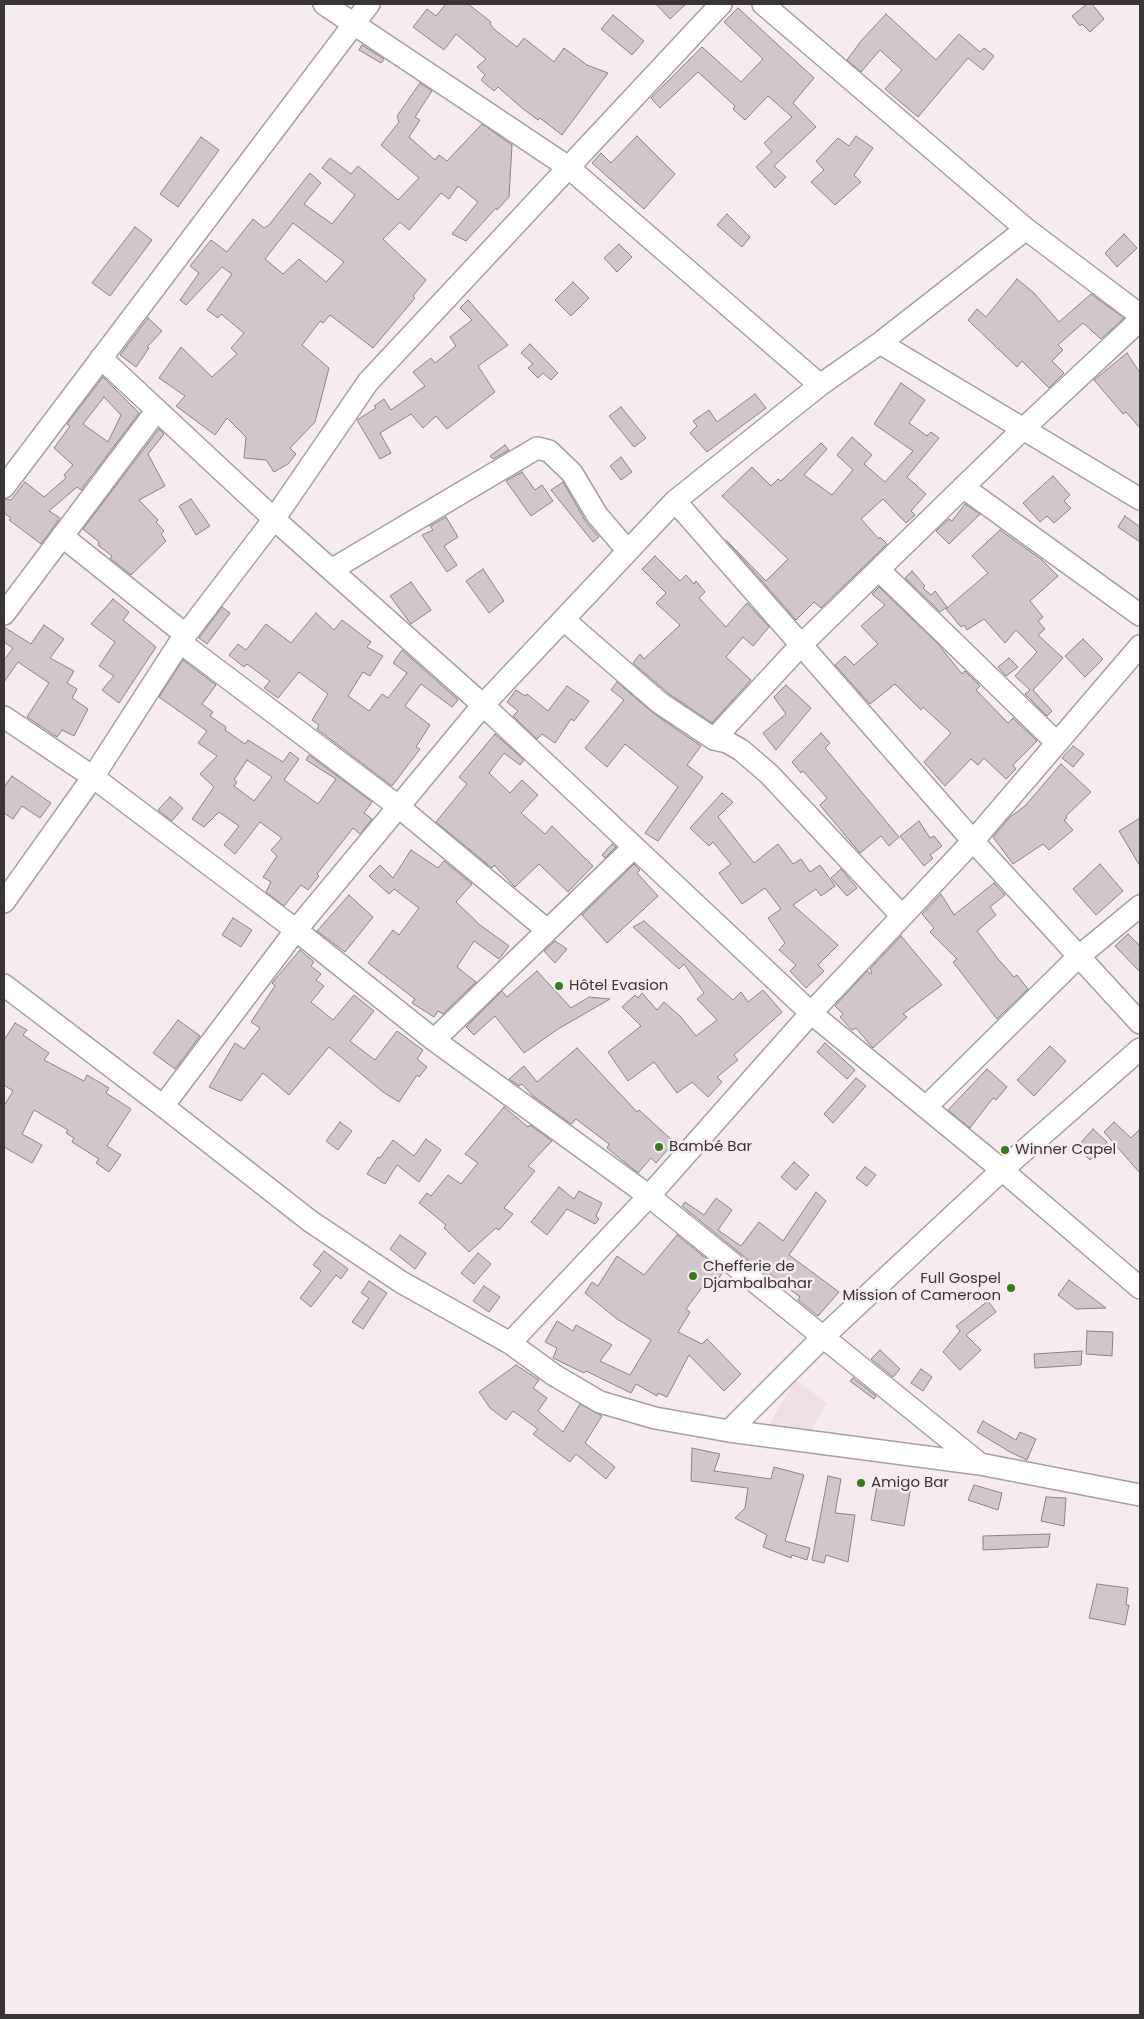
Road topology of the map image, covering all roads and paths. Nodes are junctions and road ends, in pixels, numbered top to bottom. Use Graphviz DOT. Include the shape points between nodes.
graph roads {
  1 [pos="324,4"];
  2 [pos="369,4"];
  3 [pos="721,4"];
  4 [pos="763,4"];
  5 [pos="354,23"];
  6 [pos="568,166"];
  7 [pos="1026,229"];
  8 [pos="1140,315"];
  9 [pos="1140,320"];
  10 [pos="880,343"];
  11 [pos="101,358"];
  12 [pos="820,385"];
  13 [pos="157,410"];
  14 [pos="1023,429"];
  15 [pos="4,488"];
  16 [pos="963,488"];
  17 [pos="1140,500"];
  18 [pos="675,501"];
  19 [pos="274,519"];
  20 [pos="62,536"];
  21 [pos="628,551"];
  22 [pos="331,570"];
  23 [pos="879,570"];
  24 [pos="4,614"];
  25 [pos="1140,615"];
  26 [pos="564,620"];
  27 [pos="183,638"];
  28 [pos="801,645"];
  29 [pos="1140,646"];
  30 [pos="483,706"];
  31 [pos="4,717"];
  32 [pos="714,739"];
  33 [pos="1057,743"];
  34 [pos="93,778"];
  35 [pos="399,807"];
  36 [pos="973,841"];
  37 [pos="634,847"];
  38 [pos="4,902"];
  39 [pos="1140,906"];
  40 [pos="902,916"];
  41 [pos="296,930"];
  42 [pos="547,930"];
  43 [pos="1078,957"];
  44 [pos="4,985"];
  45 [pos="811,1013"];
  46 [pos="1140,1023"];
  47 [pos="434,1040"];
  48 [pos="1140,1049"];
  49 [pos="163,1106"];
  50 [pos="926,1107"];
  51 [pos="1002,1170"];
  52 [pos="649,1196"];
  53 [pos="1137,1278"];
  54 [pos="824,1336"];
  55 [pos="510,1343"];
  56 [pos="729,1431"];
  57 [pos="980,1464"];
  58 [pos="1140,1495"];
  1 -- 5 [label="street"];
  2 -- 5 [label="street"];
  3 -- 6 [label="street"];
  4 -- 7 [label="street"];
  5 -- 6 [label="street"];
  5 -- 11 [label="street"];
  6 -- 12 [label="street"];
  6 -- 19 [label="street" via="368,382"];
  7 -- 8 [label="street"];
  7 -- 10 [label="street"];
  9 -- 14 [label="street"];
  10 -- 12 [label="street"];
  10 -- 14 [label="street"];
  11 -- 13 [label="street"];
  11 -- 15 [label="street"];
  12 -- 18 [label="street"];
  13 -- 19 [label="street"];
  13 -- 20 [label="street"];
  14 -- 16 [label="street"];
  14 -- 17 [label="street"];
  16 -- 23 [label="street"];
  16 -- 25 [label="street"];
  18 -- 21 [label="street"];
  18 -- 28 [label="street"];
  19 -- 22 [label="street"];
  19 -- 27 [label="street"];
  20 -- 24 [label="street"];
  20 -- 27 [label="street"];
  21 -- 22 [label="street" via="597,515 572,473 549,451 537,448"];
  21 -- 26 [label="street"];
  22 -- 30 [label="street"];
  23 -- 28 [label="street"];
  23 -- 33 [label="street"];
  26 -- 30 [label="street"];
  26 -- 32 [label="street" via="660,703"];
  27 -- 34 [label="street"];
  27 -- 35 [label="street"];
  28 -- 32 [label="street"];
  28 -- 36 [label="street"];
  29 -- 33 [label="street"];
  30 -- 35 [label="street"];
  30 -- 37 [label="street"];
  31 -- 34 [label="street"];
  32 -- 40 [label="street" via="741,750 769,774"];
  33 -- 36 [label="street"];
  34 -- 38 [label="street"];
  34 -- 41 [label="street"];
  35 -- 41 [label="street"];
  35 -- 42 [label="street"];
  36 -- 40 [label="street"];
  36 -- 43 [label="street"];
  37 -- 42 [label="street"];
  37 -- 45 [label="street"];
  39 -- 43 [label="street"];
  40 -- 45 [label="street"];
  41 -- 47 [label="street"];
  41 -- 49 [label="street"];
  42 -- 47 [label="street"];
  43 -- 46 [label="street"];
  43 -- 50 [label="street"];
  44 -- 49 [label="street"];
  45 -- 50 [label="street"];
  45 -- 52 [label="street"];
  47 -- 52 [label="street"];
  48 -- 51 [label="street"];
  49 -- 55 [label="street" via="310,1221 401,1282"];
  50 -- 51 [label="street"];
  51 -- 53 [label="street"];
  51 -- 54 [label="street"];
  52 -- 54 [label="street"];
  52 -- 55 [label="street"];
  54 -- 56 [label="street"];
  54 -- 57 [label="street"];
  55 -- 56 [label="street" via="554,1375 600,1402 656,1418"];
  56 -- 57 [label="street"];
  57 -- 58 [label="street"];
}
